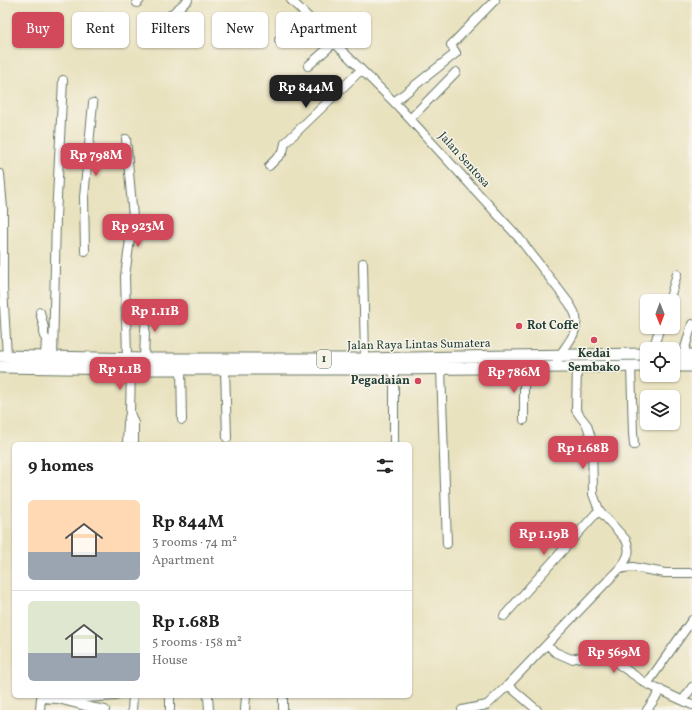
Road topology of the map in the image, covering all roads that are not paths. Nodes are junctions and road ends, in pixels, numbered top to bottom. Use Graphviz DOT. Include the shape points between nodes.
graph roads {
  1 [pos="188,0"];
  2 [pos="291,0"];
  3 [pos="495,0"];
  4 [pos="174,12"];
  5 [pos="303,12"];
  6 [pos="328,48"];
  7 [pos="339,48"];
  8 [pos="308,66"];
  9 [pos="361,70"];
  10 [pos="456,72"];
  11 [pos="62,80"];
  12 [pos="394,102"];
  13 [pos="93,103"];
  14 [pos="410,119"];
  15 [pos="126,139"];
  16 [pos="269,166"];
  17 [pos="0,174"];
  18 [pos="85,251"];
  19 [pos="363,263"];
  20 [pos="677,274"];
  21 [pos="671,294"];
  22 [pos="146,307"];
  23 [pos="40,312"];
  24 [pos="692,324"];
  25 [pos="640,354"];
  26 [pos="560,355"];
  27 [pos="683,355"];
  28 [pos="3,356"];
  29 [pos="49,357"];
  30 [pos="144,359"];
  31 [pos="365,359"];
  32 [pos="129,364"];
  33 [pos="577,366"];
  34 [pos="632,366"];
  35 [pos="640,366"];
  36 [pos="680,366"];
  37 [pos="692,366"];
  38 [pos="0,367"];
  39 [pos="524,367"];
  40 [pos="555,367"];
  41 [pos="181,368"];
  42 [pos="225,368"];
  43 [pos="394,369"];
  44 [pos="441,369"];
  45 [pos="130,413"];
  46 [pos="182,420"];
  47 [pos="524,420"];
  48 [pos="227,438"];
  49 [pos="127,442"];
  50 [pos="134,442"];
  51 [pos="394,442"];
  52 [pos="634,445"];
  53 [pos="599,510"];
  54 [pos="447,544"];
  55 [pos="618,570"];
  56 [pos="692,573"];
  57 [pos="504,616"];
  58 [pos="692,620"];
  59 [pos="547,644"];
  60 [pos="647,684"];
  61 [pos="508,685"];
  62 [pos="692,687"];
  63 [pos="661,690"];
  64 [pos="77,698"];
  65 [pos="133,698"];
  66 [pos="170,698"];
  67 [pos="208,698"];
  68 [pos="246,698"];
  69 [pos="283,698"];
  70 [pos="58,699"];
  71 [pos="683,700"];
  72 [pos="692,705"];
  73 [pos="487,708"];
  74 [pos="40,710"];
  75 [pos="105,710"];
  76 [pos="132,710"];
  77 [pos="170,710"];
  78 [pos="209,710"];
  79 [pos="245,710"];
  80 [pos="283,710"];
  81 [pos="462,710"];
  82 [pos="537,710"];
  83 [pos="647,710"];
  1 -- 4 [label="street"];
  2 -- 5 [label="street, Jalan Sentosa"];
  3 -- 12 [label="street" via="451,45 456,53"];
  6 -- 8 [label="street"];
  7 -- 9 [label="street, Jalan Sentosa"];
  9 -- 12 [label="street, Jalan Sentosa"];
  9 -- 16 [label="street" via="284,143 283,152"];
  10 -- 14 [label="street"];
  11 -- 29 [label="street"];
  12 -- 14 [label="street, Jalan Sentosa"];
  13 -- 18 [label="street" via="84,197"];
  14 -- 26 [label="street, Jalan Sentosa" via="519,238 569,303 574,312 576,326 574,334"];
  15 -- 32 [label="street" via="132,217 125,276"];
  17 -- 28 [label="street"];
  19 -- 31 [label="street"];
  20 -- 21 [label="street"];
  22 -- 30 [label="street"];
  23 -- 29 [label="street"];
  24 -- 27 [label="street"];
  25 -- 26 [label="highway, Jalan Raya Lintas Sumatera / 1"];
  26 -- 31 [label="highway, Jalan Raya Lintas Sumatera / 1"];
  26 -- 40 [label="street, Jalan Sentosa"];
  28 -- 29 [label="highway, Jalan Raya Lintas Sumatera / 1"];
  29 -- 32 [label="highway, Jalan Raya Lintas Sumatera / 1"];
  30 -- 31 [label="highway, Jalan Raya Lintas Sumatera / 1"];
  30 -- 32 [label="highway, Jalan Raya Lintas Sumatera / 1"];
  32 -- 38 [label="highway, Jalan Raya Lintas Sumatera / 1"];
  32 -- 41 [label="highway, Jalan Raya Lintas Sumatera / 1"];
  32 -- 45 [label="street"];
  33 -- 34 [label="highway, Jalan Raya Lintas Sumatera / 1"];
  33 -- 40 [label="highway, Jalan Raya Lintas Sumatera / 1"];
  33 -- 53 [label="street" via="576,410 587,425 592,441 593,494"];
  34 -- 35 [label="highway, Jalan Raya Lintas Sumatera / 1"];
  34 -- 52 [label="street"];
  36 -- 37 [label="highway"];
  39 -- 40 [label="highway, Jalan Raya Lintas Sumatera / 1"];
  39 -- 44 [label="highway, Jalan Raya Lintas Sumatera / 1"];
  39 -- 47 [label="street"];
  41 -- 42 [label="highway, Jalan Raya Lintas Sumatera / 1"];
  41 -- 46 [label="street"];
  42 -- 43 [label="highway, Jalan Raya Lintas Sumatera / 1"];
  42 -- 48 [label="street"];
  43 -- 44 [label="highway, Jalan Raya Lintas Sumatera / 1"];
  43 -- 51 [label="street"];
  44 -- 54 [label="street"];
  45 -- 49 [label="street"];
  45 -- 50 [label="street" via="134,423"];
  53 -- 55 [label="street" via="629,545 627,559"];
  53 -- 57 [label="street"];
  55 -- 56 [label="street" via="633,567 665,573"];
  55 -- 59 [label="street"];
  58 -- 60 [label="street"];
  59 -- 60 [label="street" via="555,652 571,659 602,653"];
  59 -- 61 [label="street"];
  60 -- 63 [label="street"];
  61 -- 73 [label="street"];
  61 -- 82 [label="street"];
  62 -- 71 [label="street"];
  63 -- 71 [label="street"];
  63 -- 83 [label="street"];
  64 -- 70 [label="street"];
  65 -- 76 [label="street"];
  66 -- 77 [label="street"];
  67 -- 78 [label="street"];
  68 -- 79 [label="street"];
  69 -- 80 [label="street"];
  70 -- 74 [label="street" via="41,698"];
  70 -- 75 [label="street"];
  71 -- 72 [label="street"];
  73 -- 81 [label="street"];
}
